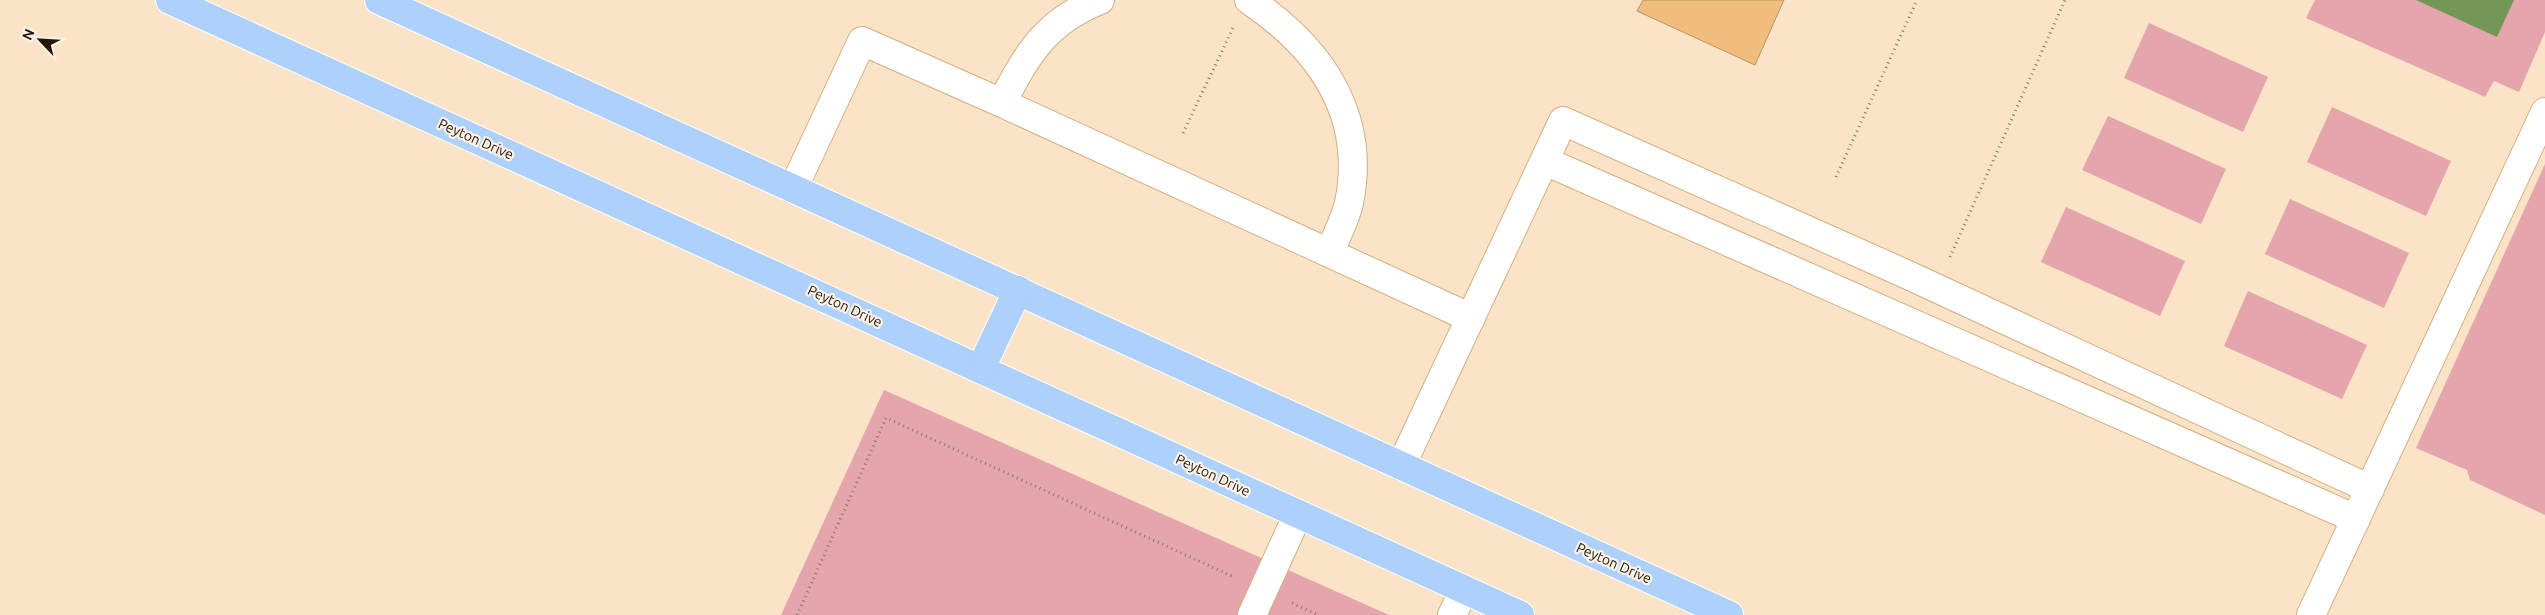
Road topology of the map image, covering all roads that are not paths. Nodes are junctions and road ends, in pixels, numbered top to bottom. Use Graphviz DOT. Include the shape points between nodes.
graph roads {
  1 [pos="170,0"];
  2 [pos="380,0"];
  3 [pos="1100,0"];
  4 [pos="1250,0"];
  5 [pos="1002,103"];
  6 [pos="2545,112"];
  7 [pos="1545,161"];
  8 [pos="793,189"];
  9 [pos="1330,254"];
  10 [pos="1018,290"];
  11 [pos="1471,318"];
  12 [pos="981,368"];
  13 [pos="1400,466"];
  14 [pos="2370,489"];
  15 [pos="1298,514"];
  16 [pos="2356,519"];
  17 [pos="1464,590"];
  18 [pos="1252,615"];
  19 [pos="1452,615"];
  20 [pos="1520,615"];
  21 [pos="1729,615"];
  22 [pos="2311,615"];
  1 -- 12 [label="main road, Peyton Drive"];
  2 -- 8 [label="main road, Peyton Drive"];
  3 -- 5 [label="lane" via="1069,16 1035,45 1019,68"];
  4 -- 9 [label="lane" via="1274,16 1310,52 1336,90 1344,111 1351,146 1352,186"];
  5 -- 8 [label="lane" via="862,42"];
  5 -- 9 [label="lane"];
  6 -- 14 [label="lane"];
  7 -- 11 [label="lane"];
  7 -- 14 [label="lane" via="1564,121 1908,275"];
  7 -- 16 [label="lane"];
  8 -- 10 [label="main road, Peyton Drive"];
  9 -- 11 [label="lane"];
  10 -- 12 [label="main road"];
  10 -- 13 [label="main road, Peyton Drive"];
  11 -- 13 [label="lane"];
  12 -- 15 [label="main road, Peyton Drive"];
  13 -- 21 [label="main road, Peyton Drive"];
  14 -- 16 [label="lane"];
  15 -- 17 [label="main road, Peyton Drive"];
  15 -- 18 [label="lane"];
  16 -- 22 [label="lane"];
  17 -- 19 [label="lane"];
  17 -- 20 [label="main road, Peyton Drive"];
}
